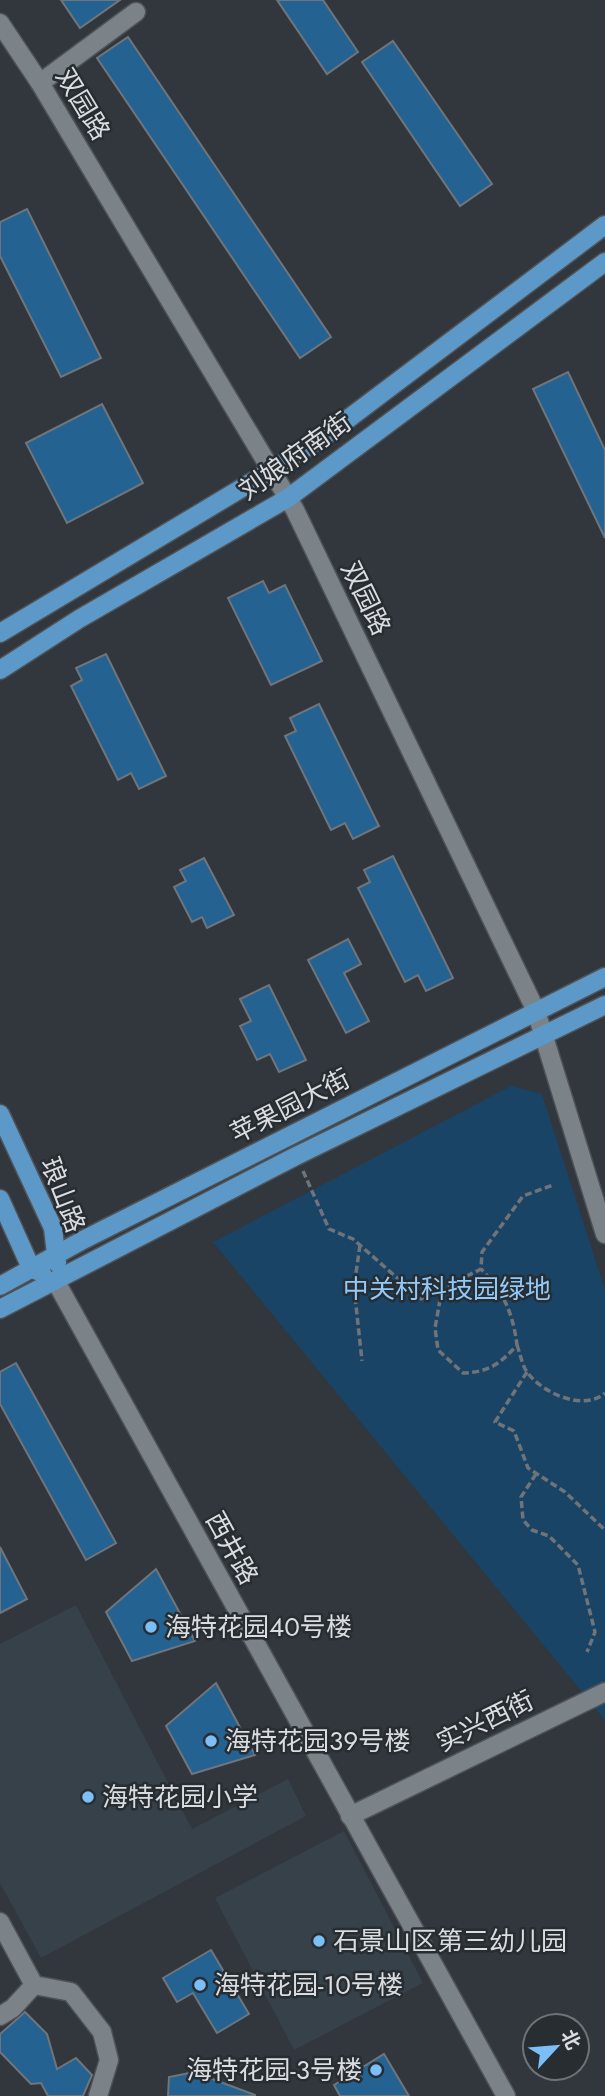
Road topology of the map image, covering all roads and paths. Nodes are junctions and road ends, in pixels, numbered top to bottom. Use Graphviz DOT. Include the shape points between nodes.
graph roads {
  1 [pos="136,12"];
  2 [pos="0,23"];
  3 [pos="40,83"];
  4 [pos="605,225"];
  5 [pos="605,262"];
  6 [pos="272,470"];
  7 [pos="288,498"];
  8 [pos="0,633"];
  9 [pos="0,670"];
  10 [pos="605,977"];
  11 [pos="605,1005"];
  12 [pos="536,1011"];
  13 [pos="543,1035"];
  14 [pos="0,1114"];
  15 [pos="296,1156"];
  16 [pos="553,1185"];
  17 [pos="0,1199"];
  18 [pos="605,1234"];
  19 [pos="360,1245"];
  20 [pos="58,1254"];
  21 [pos="31,1268"];
  22 [pos="481,1269"];
  23 [pos="55,1280"];
  24 [pos="0,1286"];
  25 [pos="442,1289"];
  26 [pos="0,1309"];
  27 [pos="517,1345"];
  28 [pos="362,1361"];
  29 [pos="527,1372"];
  30 [pos="605,1393"];
  31 [pos="536,1474"];
  32 [pos="605,1530"];
  33 [pos="587,1652"];
  34 [pos="605,1692"];
  35 [pos="350,1816"];
  36 [pos="0,1922"];
  37 [pos="34,1985"];
  38 [pos="0,2016"];
  39 [pos="98,2096"];
  40 [pos="506,2096"];
  1 -- 3 [label="street"];
  2 -- 3 [label="street, 双园路"];
  3 -- 6 [label="street, 双园路"];
  4 -- 6 [label="main road, 刘娘府南街" via="336,428"];
  5 -- 7 [label="main road, 刘娘府南街"];
  6 -- 7 [label="street, 双园路"];
  6 -- 8 [label="main road, 刘娘府南街"];
  7 -- 9 [label="main road, 刘娘府南街"];
  7 -- 12 [label="street, 双园路"];
  10 -- 12 [label="main road, 苹果园大街"];
  11 -- 13 [label="main road, 苹果园大街"];
  12 -- 13 [label="street, 双园路"];
  12 -- 20 [label="main road, 苹果园大街"];
  13 -- 15 [label="main road, 苹果园大街"];
  13 -- 18 [label="street, 双园路"];
  14 -- 20 [label="main road, 琅山路" via="53,1228"];
  15 -- 19 [label="path" via="329,1229"];
  15 -- 23 [label="main road, 苹果园大街"];
  16 -- 22 [label="path" via="523,1196 482,1252"];
  17 -- 21 [label="main road"];
  19 -- 25 [label="path" via="421,1299"];
  19 -- 28 [label="path" via="354,1287"];
  20 -- 21 [label="main road, 苹果园大街"];
  20 -- 23 [label="main road, 琅山路"];
  21 -- 23 [label="main road"];
  21 -- 24 [label="main road, 苹果园大街"];
  22 -- 25 [label="path"];
  22 -- 27 [label="path" via="504,1296 514,1320"];
  23 -- 26 [label="main road, 苹果园大街"];
  23 -- 35 [label="street, 西井路"];
  25 -- 27 [label="path" via="435,1328 438,1350 463,1373 485,1372 502,1363"];
  27 -- 29 [label="path"];
  29 -- 30 [label="path" via="553,1395 587,1403"];
  29 -- 31 [label="path" via="495,1422 513,1432 528,1468"];
  31 -- 32 [label="path" via="565,1492"];
  31 -- 33 [label="path" via="521,1497 523,1520 532,1530 549,1536 578,1566 595,1632"];
  34 -- 35 [label="street, 实兴西街"];
  35 -- 40 [label="street, 西井路"];
  36 -- 37 [label="street"];
  37 -- 38 [label="street"];
  37 -- 39 [label="street" via="71,1992 102,2032 108,2060"];
}
